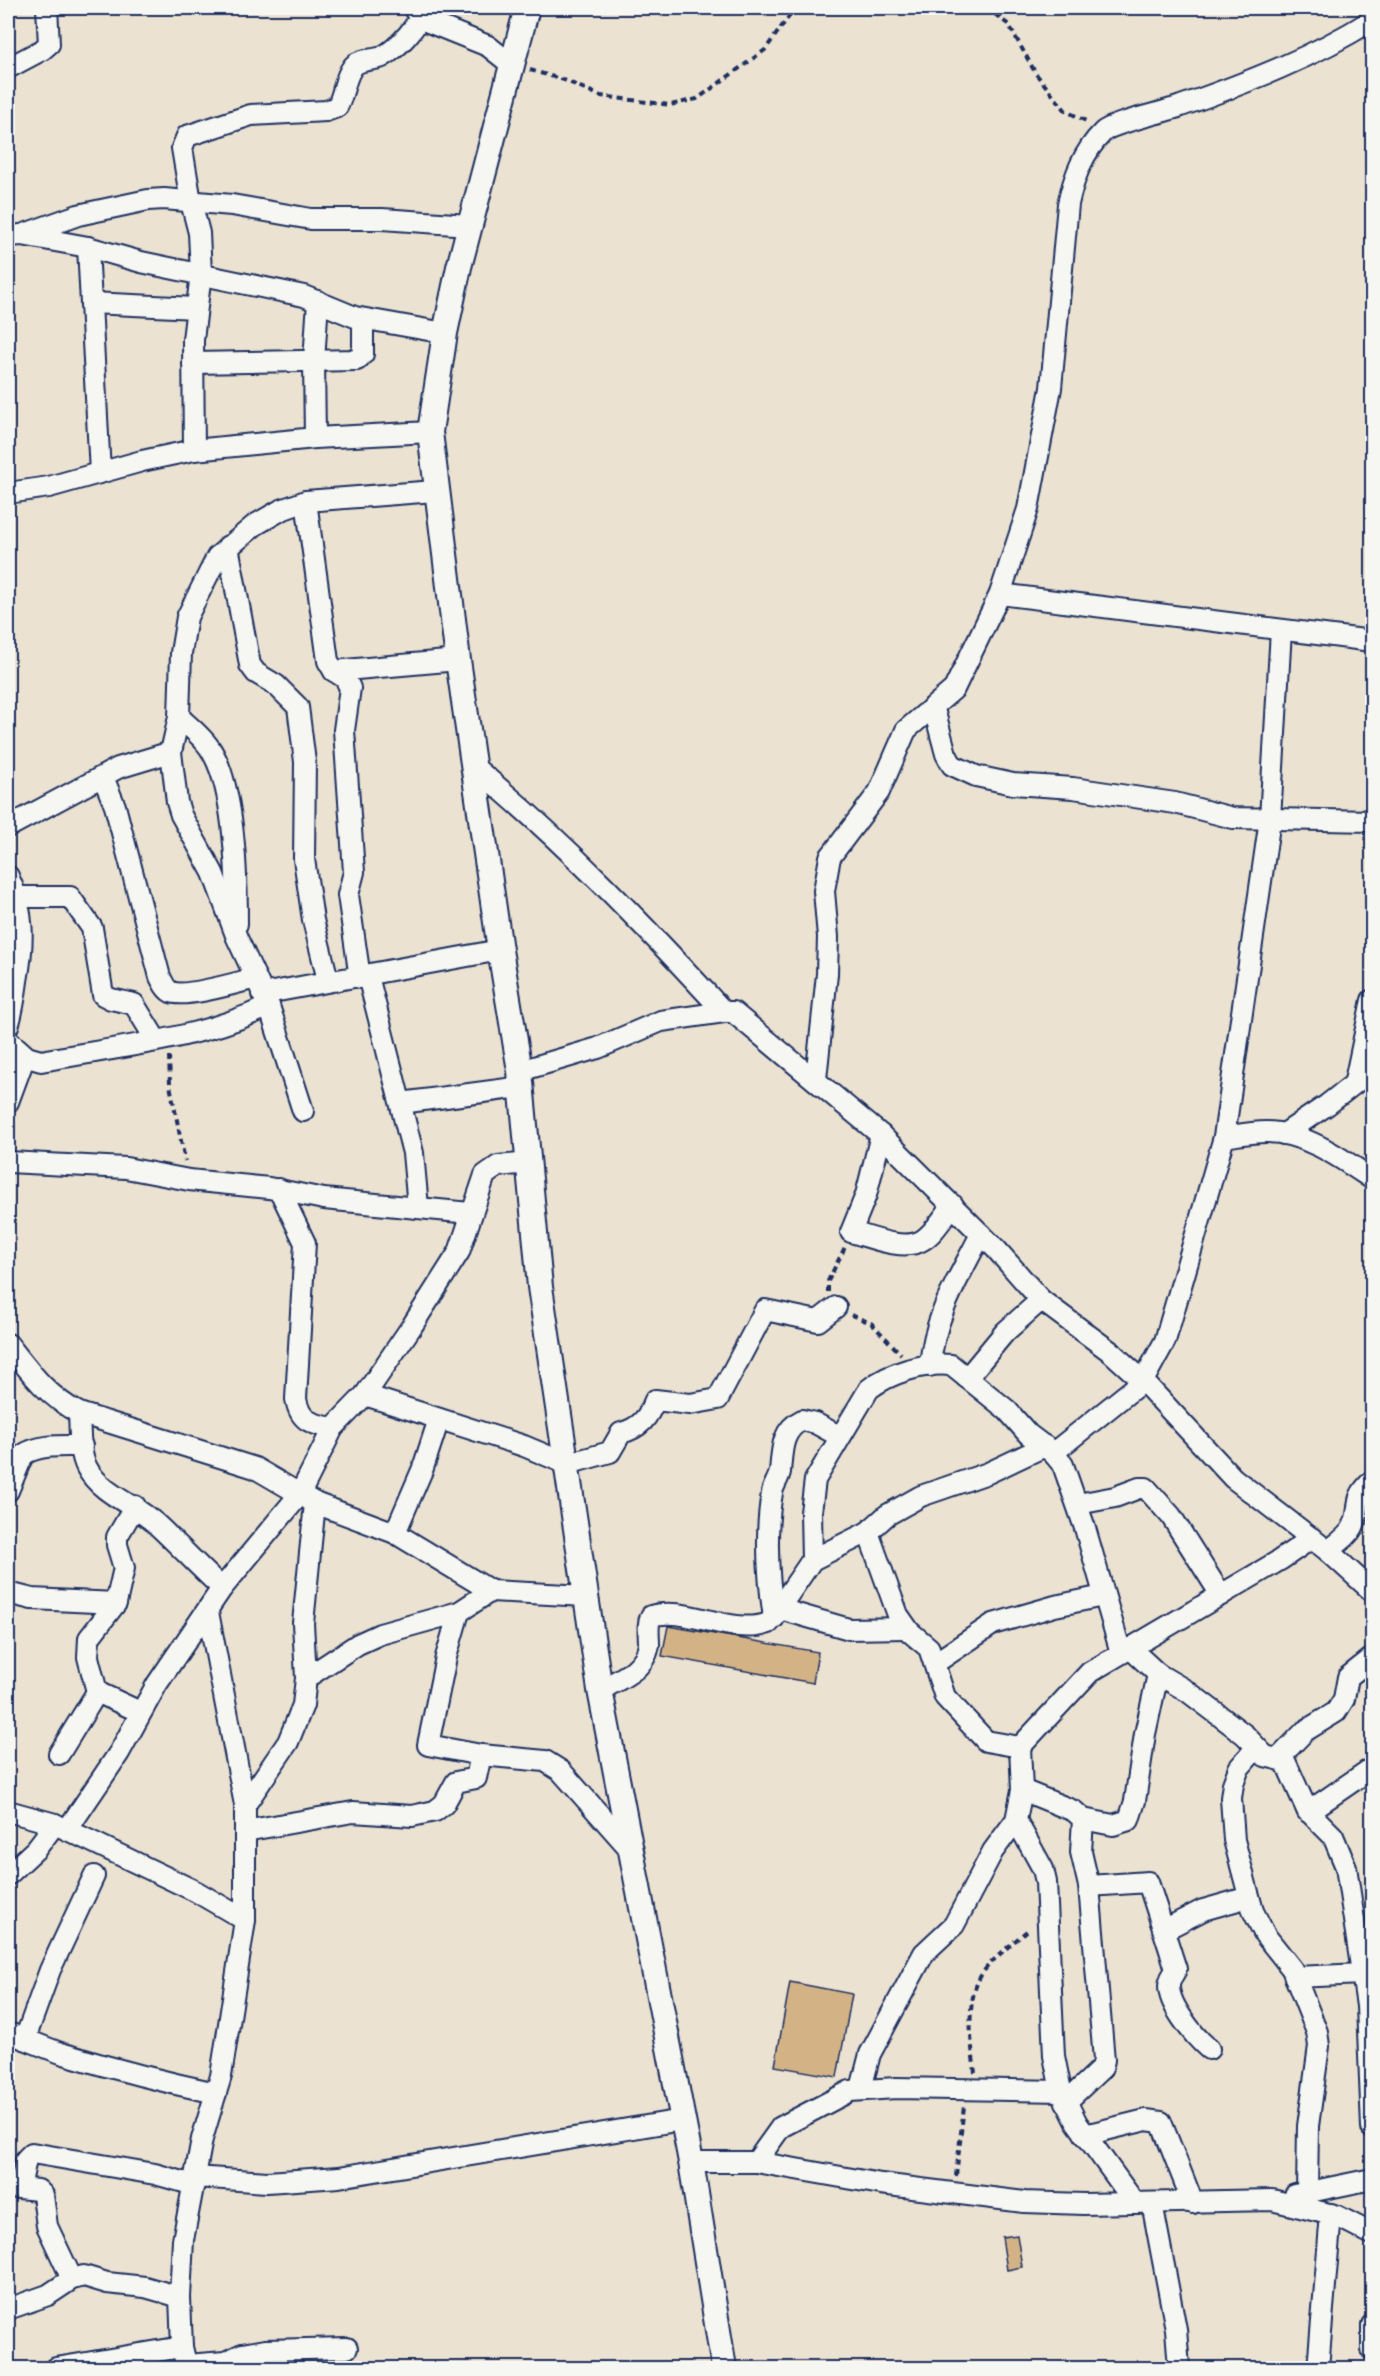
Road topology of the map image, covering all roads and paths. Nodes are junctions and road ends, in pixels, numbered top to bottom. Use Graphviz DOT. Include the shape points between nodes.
graph roads {
  1 [pos="48,8"];
  2 [pos="527,8"];
  3 [pos="795,8"];
  4 [pos="987,8"];
  5 [pos="419,11"];
  6 [pos="1372,20"];
  7 [pos="512,65"];
  8 [pos="8,68"];
  9 [pos="1105,130"];
  10 [pos="190,202"];
  11 [pos="469,225"];
  12 [pos="14,236"];
  13 [pos="88,247"];
  14 [pos="201,273"];
  15 [pos="318,301"];
  16 [pos="91,303"];
  17 [pos="196,308"];
  18 [pos="363,319"];
  19 [pos="445,333"];
  20 [pos="314,361"];
  21 [pos="193,363"];
  22 [pos="430,432"];
  23 [pos="315,438"];
  24 [pos="194,450"];
  25 [pos="100,473"];
  26 [pos="435,491"];
  27 [pos="8,493"];
  28 [pos="306,501"];
  29 [pos="228,546"];
  30 [pos="1000,594"];
  31 [pos="1281,630"];
  32 [pos="1372,642"];
  33 [pos="458,660"];
  34 [pos="334,671"];
  35 [pos="934,709"];
  36 [pos="179,717"];
  37 [pos="171,752"];
  38 [pos="474,767"];
  39 [pos="103,777"];
  40 [pos="1270,819"];
  41 [pos="1372,820"];
  42 [pos="8,827"];
  43 [pos="8,876"];
  44 [pos="16,897"];
  45 [pos="237,938"];
  46 [pos="500,950"];
  47 [pos="364,977"];
  48 [pos="328,980"];
  49 [pos="11,992"];
  50 [pos="262,993"];
  51 [pos="1372,999"];
  52 [pos="724,1012"];
  53 [pos="8,1026"];
  54 [pos="162,1039"];
  55 [pos="8,1041"];
  56 [pos="25,1056"];
  57 [pos="1372,1070"];
  58 [pos="520,1079"];
  59 [pos="816,1079"];
  60 [pos="1355,1082"];
  61 [pos="8,1102"];
  62 [pos="401,1103"];
  63 [pos="303,1111"];
  64 [pos="1284,1134"];
  65 [pos="881,1136"];
  66 [pos="1224,1137"];
  67 [pos="8,1162"];
  68 [pos="528,1163"];
  69 [pos="1372,1179"];
  70 [pos="189,1180"];
  71 [pos="279,1189"];
  72 [pos="953,1205"];
  73 [pos="418,1207"];
  74 [pos="470,1213"];
  75 [pos="851,1232"];
  76 [pos="981,1234"];
  77 [pos="1041,1300"];
  78 [pos="836,1307"];
  79 [pos="8,1344"];
  80 [pos="924,1367"];
  81 [pos="967,1378"];
  82 [pos="1143,1381"];
  83 [pos="366,1395"];
  84 [pos="79,1413"];
  85 [pos="439,1419"];
  86 [pos="333,1428"];
  87 [pos="839,1436"];
  88 [pos="82,1446"];
  89 [pos="1049,1450"];
  90 [pos="567,1464"];
  91 [pos="1372,1480"];
  92 [pos="8,1491"];
  93 [pos="307,1498"];
  94 [pos="1078,1504"];
  95 [pos="135,1506"];
  96 [pos="868,1532"];
  97 [pos="395,1533"];
  98 [pos="1312,1538"];
  99 [pos="1328,1551"];
  100 [pos="812,1560"];
  101 [pos="222,1588"];
  102 [pos="491,1591"];
  103 [pos="1372,1591"];
  104 [pos="8,1593"];
  105 [pos="1221,1595"];
  106 [pos="586,1596"];
  107 [pos="1103,1596"];
  108 [pos="116,1604"];
  109 [pos="208,1612"];
  110 [pos="459,1612"];
  111 [pos="777,1614"];
  112 [pos="906,1628"];
  113 [pos="1126,1650"];
  114 [pos="1372,1658"];
  115 [pos="935,1663"];
  116 [pos="1158,1674"];
  117 [pos="306,1678"];
  118 [pos="600,1690"];
  119 [pos="97,1692"];
  120 [pos="140,1712"];
  121 [pos="1020,1747"];
  122 [pos="1256,1748"];
  123 [pos="59,1754"];
  124 [pos="482,1755"];
  125 [pos="1278,1759"];
  126 [pos="1372,1768"];
  127 [pos="1022,1790"];
  128 [pos="245,1806"];
  129 [pos="8,1811"];
  130 [pos="1308,1812"];
  131 [pos="1083,1819"];
  132 [pos="1016,1820"];
  133 [pos="61,1827"];
  134 [pos="245,1831"];
  135 [pos="630,1849"];
  136 [pos="8,1875"];
  137 [pos="94,1876"];
  138 [pos="1089,1886"];
  139 [pos="1249,1897"];
  140 [pos="1049,1915"];
  141 [pos="245,1920"];
  142 [pos="1164,1930"];
  143 [pos="1366,1965"];
  144 [pos="1295,1977"];
  145 [pos="16,2036"];
  146 [pos="1209,2049"];
  147 [pos="971,2088"];
  148 [pos="861,2089"];
  149 [pos="216,2093"];
  150 [pos="1064,2096"];
  151 [pos="682,2120"];
  152 [pos="1372,2128"];
  153 [pos="1085,2134"];
  154 [pos="691,2162"];
  155 [pos="756,2162"];
  156 [pos="1372,2179"];
  157 [pos="194,2181"];
  158 [pos="14,2187"];
  159 [pos="1307,2193"];
  160 [pos="953,2194"];
  161 [pos="1272,2200"];
  162 [pos="1144,2203"];
  163 [pos="1193,2203"];
  164 [pos="1331,2214"];
  165 [pos="1372,2234"];
  166 [pos="72,2279"];
  167 [pos="180,2297"];
  168 [pos="8,2309"];
  169 [pos="1372,2325"];
  170 [pos="347,2348"];
  171 [pos="1372,2349"];
  172 [pos="267,2359"];
  173 [pos="185,2360"];
  174 [pos="79,2367"];
  175 [pos="56,2368"];
  176 [pos="724,2368"];
  177 [pos="1179,2368"];
  178 [pos="1318,2368"];
  1 -- 8 [label="street" via="49,44"];
  2 -- 7 [label="street"];
  3 -- 7 [label="path" via="765,50 698,99 670,105 601,96"];
  4 -- 9 [label="path" via="1009,25 1036,75 1066,111"];
  5 -- 7 [label="street" via="488,46"];
  5 -- 10 [label="street" via="381,57 352,67 337,107 251,115 187,136 182,148"];
  6 -- 9 [label="street" via="1344,38 1253,79"];
  7 -- 11 [label="street"];
  9 -- 30 [label="street" via="1074,175 1051,388 1028,509"];
  10 -- 11 [label="street" via="311,219"];
  10 -- 12 [label="street" via="148,200 78,215"];
  10 -- 14 [label="street" via="199,233"];
  11 -- 19 [label="street"];
  12 -- 13 [label="street"];
  13 -- 14 [label="street"];
  13 -- 16 [label="street"];
  14 -- 15 [label="street"];
  14 -- 17 [label="street"];
  15 -- 18 [label="street"];
  15 -- 20 [label="street"];
  16 -- 17 [label="street"];
  16 -- 25 [label="street"];
  17 -- 21 [label="street"];
  18 -- 19 [label="street"];
  18 -- 20 [label="street" via="361,358"];
  19 -- 22 [label="street"];
  20 -- 21 [label="street"];
  20 -- 23 [label="street"];
  21 -- 24 [label="street"];
  22 -- 23 [label="street"];
  22 -- 26 [label="street"];
  23 -- 24 [label="street"];
  24 -- 25 [label="street"];
  25 -- 27 [label="street"];
  26 -- 28 [label="street"];
  26 -- 33 [label="street"];
  28 -- 29 [label="street" via="280,510"];
  28 -- 34 [label="street" via="328,661"];
  29 -- 36 [label="street" via="217,557 187,617 181,653"];
  29 -- 48 [label="street" via="250,665 298,707 305,762 304,859 313,920"];
  30 -- 31 [label="street"];
  30 -- 35 [label="street" via="954,689"];
  31 -- 32 [label="street"];
  31 -- 40 [label="street"];
  33 -- 34 [label="street"];
  33 -- 38 [label="street"];
  34 -- 47 [label="street" via="345,678 350,688 344,730 354,872 348,896"];
  35 -- 40 [label="street" via="952,765 976,776 1175,803 1233,818"];
  35 -- 59 [label="street" via="906,730 879,792 830,857 824,891 828,937"];
  36 -- 37 [label="street"];
  36 -- 45 [label="street" via="211,749 223,779 232,832"];
  37 -- 39 [label="street" via="118,768"];
  37 -- 45 [label="street" via="177,802 187,829 213,873"];
  38 -- 46 [label="street"];
  38 -- 52 [label="street" via="535,817"];
  39 -- 42 [label="street"];
  39 -- 50 [label="street" via="115,806 165,987 186,993"];
  40 -- 41 [label="street"];
  40 -- 66 [label="street"];
  43 -- 44 [label="street"];
  44 -- 49 [label="street" via="24,931"];
  44 -- 54 [label="street" via="70,897 92,928 103,995 134,1004"];
  45 -- 50 [label="street"];
  46 -- 47 [label="street"];
  46 -- 58 [label="street"];
  47 -- 48 [label="street"];
  47 -- 62 [label="street"];
  48 -- 50 [label="street"];
  49 -- 53 [label="street"];
  50 -- 54 [label="street" via="220,1025"];
  50 -- 63 [label="street"];
  51 -- 60 [label="street"];
  52 -- 58 [label="street" via="661,1021"];
  52 -- 59 [label="street" via="733,1012"];
  54 -- 56 [label="street" via="41,1061"];
  54 -- 70 [label="path"];
  55 -- 56 [label="street"];
  56 -- 61 [label="street"];
  57 -- 60 [label="street"];
  58 -- 62 [label="street"];
  58 -- 68 [label="street"];
  59 -- 65 [label="street"];
  60 -- 64 [label="street"];
  62 -- 73 [label="street" via="413,1153"];
  64 -- 66 [label="street"];
  64 -- 69 [label="street" via="1330,1151"];
  65 -- 72 [label="street"];
  65 -- 75 [label="street" via="866,1195"];
  66 -- 82 [label="street" via="1166,1341"];
  67 -- 70 [label="street" via="126,1168"];
  68 -- 74 [label="street" via="498,1166 485,1175"];
  68 -- 90 [label="street" via="540,1287"];
  70 -- 71 [label="street"];
  71 -- 73 [label="street" via="324,1199"];
  71 -- 86 [label="street" via="305,1243 298,1410 301,1418 312,1424"];
  72 -- 75 [label="street" via="929,1234 913,1243 901,1244"];
  72 -- 76 [label="street"];
  73 -- 74 [label="street"];
  74 -- 83 [label="street" via="459,1252"];
  75 -- 78 [label="path" via="827,1287"];
  76 -- 77 [label="street"];
  76 -- 80 [label="street" via="938,1320"];
  77 -- 81 [label="street" via="1005,1332"];
  77 -- 82 [label="street"];
  78 -- 80 [label="path" via="871,1323 885,1339"];
  78 -- 90 [label="street" via="818,1321 765,1310 718,1399 690,1404 655,1400 648,1416 634,1430 621,1433 610,1452"];
  79 -- 84 [label="street" via="46,1390"];
  80 -- 81 [label="street" via="951,1365"];
  80 -- 87 [label="street" via="869,1389"];
  81 -- 89 [label="street"];
  82 -- 89 [label="street"];
  82 -- 98 [label="street" via="1233,1478"];
  83 -- 85 [label="street"];
  83 -- 86 [label="street"];
  84 -- 88 [label="street"];
  84 -- 93 [label="street" via="255,1468"];
  85 -- 90 [label="street"];
  85 -- 97 [label="street"];
  86 -- 93 [label="street"];
  87 -- 100 [label="street" via="814,1484"];
  87 -- 111 [label="street" via="802,1420 783,1442 779,1476 772,1494 769,1544"];
  88 -- 92 [label="street" via="38,1448 23,1455"];
  88 -- 95 [label="street" via="87,1468 94,1477 113,1495"];
  89 -- 94 [label="street" via="1063,1465"];
  89 -- 96 [label="street" via="921,1496 887,1515"];
  90 -- 106 [label="street"];
  91 -- 99 [label="street" via="1359,1495 1351,1531"];
  93 -- 97 [label="street"];
  93 -- 101 [label="street"];
  93 -- 117 [label="street" via="303,1623"];
  94 -- 105 [label="street" via="1146,1488 1171,1516"];
  94 -- 107 [label="street"];
  95 -- 101 [label="street"];
  95 -- 108 [label="street" via="117,1537 124,1568"];
  96 -- 100 [label="street"];
  96 -- 112 [label="street"];
  97 -- 102 [label="street"];
  98 -- 99 [label="street"];
  98 -- 105 [label="street"];
  99 -- 103 [label="street"];
  100 -- 111 [label="street"];
  101 -- 109 [label="street"];
  102 -- 106 [label="street"];
  102 -- 110 [label="street"];
  104 -- 108 [label="street" via="32,1599"];
  105 -- 113 [label="street"];
  106 -- 118 [label="street"];
  107 -- 113 [label="street"];
  107 -- 115 [label="street" via="993,1624"];
  108 -- 119 [label="street" via="89,1638 88,1657"];
  109 -- 120 [label="street"];
  109 -- 128 [label="street"];
  110 -- 117 [label="street" via="380,1634"];
  110 -- 124 [label="street" via="428,1745"];
  111 -- 112 [label="street" via="849,1629"];
  111 -- 118 [label="street" via="764,1625 745,1626 654,1615 649,1620 644,1660"];
  112 -- 115 [label="street" via="929,1648"];
  113 -- 116 [label="street"];
  113 -- 121 [label="street" via="1090,1672"];
  114 -- 125 [label="street" via="1348,1677 1344,1699 1334,1714 1305,1731"];
  115 -- 121 [label="street" via="945,1697 977,1734 986,1741"];
  116 -- 122 [label="street" via="1205,1704"];
  116 -- 131 [label="street" via="1129,1820 1113,1825"];
  117 -- 128 [label="street" via="303,1705 288,1742"];
  118 -- 135 [label="street"];
  119 -- 120 [label="street"];
  119 -- 123 [label="street"];
  120 -- 133 [label="street" via="119,1753"];
  121 -- 127 [label="street"];
  122 -- 125 [label="street" via="1264,1756"];
  122 -- 139 [label="street" via="1239,1768 1231,1798 1234,1840"];
  124 -- 134 [label="street" via="476,1778 456,1782 444,1804 435,1811 401,1816 353,1812"];
  124 -- 135 [label="street" via="545,1761 561,1770"];
  125 -- 130 [label="street" via="1287,1763"];
  126 -- 130 [label="street"];
  127 -- 131 [label="street" via="1074,1811"];
  127 -- 132 [label="street"];
  128 -- 134 [label="street"];
  129 -- 133 [label="street"];
  130 -- 143 [label="street" via="1340,1848"];
  131 -- 138 [label="street" via="1081,1852"];
  132 -- 140 [label="street" via="1045,1874"];
  132 -- 148 [label="street" via="989,1858 957,1921 924,1953 870,2054"];
  133 -- 136 [label="street"];
  133 -- 141 [label="street" via="197,1892"];
  134 -- 141 [label="street"];
  135 -- 151 [label="street"];
  137 -- 145 [label="street"];
  138 -- 142 [label="street" via="1148,1882"];
  138 -- 150 [label="street" via="1104,2063"];
  139 -- 142 [label="street" via="1203,1910"];
  139 -- 144 [label="street" via="1266,1935 1287,1960"];
  140 -- 147 [label="path" via="986,1967 980,1978 969,2016"];
  140 -- 150 [label="street" via="1054,2056"];
  141 -- 149 [label="street"];
  142 -- 146 [label="street" via="1176,1969 1169,1985 1178,2010"];
  143 -- 144 [label="street"];
  143 -- 152 [label="street"];
  144 -- 159 [label="street" via="1319,2046 1308,2126"];
  145 -- 149 [label="street" via="135,2075"];
  147 -- 148 [label="street"];
  147 -- 150 [label="street"];
  147 -- 160 [label="path"];
  148 -- 155 [label="street" via="784,2125"];
  149 -- 157 [label="street"];
  150 -- 153 [label="street"];
  151 -- 154 [label="street"];
  151 -- 157 [label="street" via="339,2178"];
  153 -- 162 [label="street"];
  153 -- 163 [label="street" via="1146,2120 1161,2122"];
  154 -- 155 [label="street"];
  154 -- 176 [label="street"];
  155 -- 160 [label="street"];
  156 -- 159 [label="street"];
  157 -- 158 [label="street" via="32,2153"];
  157 -- 167 [label="street" via="183,2240"];
  158 -- 166 [label="street" via="38,2190 43,2195 47,2226"];
  159 -- 161 [label="street"];
  160 -- 162 [label="street" via="1024,2202"];
  161 -- 163 [label="street"];
  161 -- 164 [label="street"];
  162 -- 163 [label="street"];
  162 -- 177 [label="street" via="1176,2329"];
  164 -- 165 [label="street"];
  164 -- 178 [label="street"];
  166 -- 167 [label="street" via="84,2276"];
  166 -- 168 [label="street" via="48,2295"];
  167 -- 173 [label="street"];
  169 -- 171 [label="street"];
  170 -- 172 [label="street"];
  172 -- 173 [label="street" via="242,2354 225,2362"];
  173 -- 174 [label="street"];
  174 -- 175 [label="street"];
}
